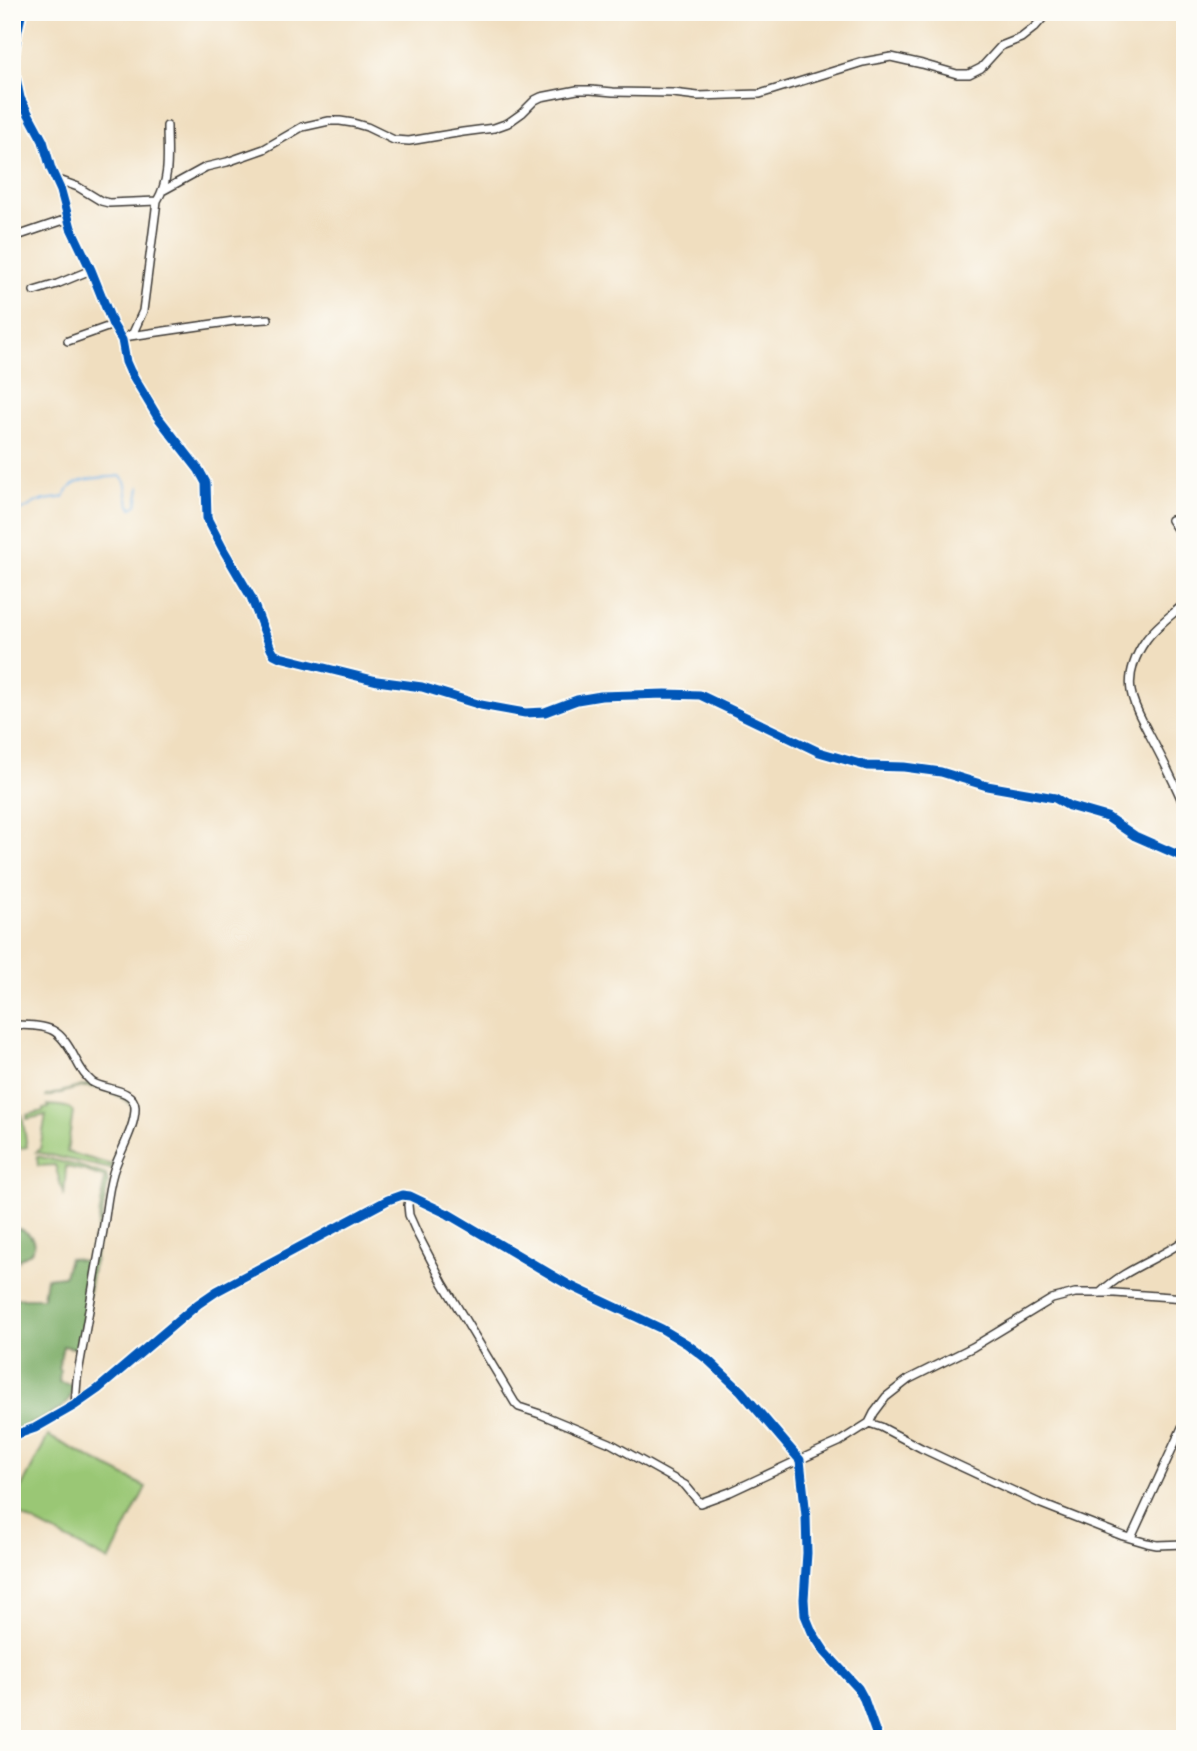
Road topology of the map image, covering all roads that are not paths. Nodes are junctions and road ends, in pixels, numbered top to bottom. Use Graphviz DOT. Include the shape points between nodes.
graph roads {
  1 [pos="1048,12"];
  2 [pos="21,16"];
  3 [pos="166,126"];
  4 [pos="56,179"];
  5 [pos="164,190"];
  6 [pos="157,201"];
  7 [pos="67,219"];
  8 [pos="18,236"];
  9 [pos="91,270"];
  10 [pos="34,291"];
  11 [pos="268,319"];
  12 [pos="113,325"];
  13 [pos="125,338"];
  14 [pos="68,341"];
  15 [pos="1171,520"];
  16 [pos="1185,541"];
  17 [pos="1185,603"];
  18 [pos="1185,808"];
  19 [pos="1185,858"];
  20 [pos="12,1025"];
  21 [pos="410,1196"];
  22 [pos="1185,1240"];
  23 [pos="1100,1293"];
  24 [pos="1185,1298"];
  25 [pos="75,1405"];
  26 [pos="1185,1421"];
  27 [pos="869,1423"];
  28 [pos="12,1436"];
  29 [pos="800,1460"];
  30 [pos="1131,1538"];
  31 [pos="1185,1544"];
  32 [pos="878,1739"];
  1 -- 5 [label="street" via="1021,38 1001,46 969,74 891,57 760,93 698,96 577,90 541,97 508,123 494,128 409,141 394,140 346,121 328,121 302,127 264,149 206,167"];
  2 -- 4 [label="street" via="14,58 20,98 43,141"];
  3 -- 5 [label="street"];
  4 -- 6 [label="street" via="109,203"];
  4 -- 7 [label="street"];
  5 -- 6 [label="street"];
  6 -- 13 [label="street" via="143,311 133,333"];
  7 -- 8 [label="street"];
  7 -- 9 [label="street"];
  9 -- 10 [label="street"];
  9 -- 12 [label="street"];
  11 -- 13 [label="street"];
  12 -- 13 [label="street"];
  12 -- 14 [label="street"];
  13 -- 19 [label="street" via="130,371 206,483 207,518 251,597 271,649 280,657 524,713 545,712 601,696 700,695 819,752 867,766 941,772 1055,798 1107,817 1135,836"];
  15 -- 16 [label="street"];
  17 -- 18 [label="street" via="1145,641 1130,689"];
  20 -- 25 [label="street" via="57,1032 92,1082 124,1094 135,1107 113,1173"];
  21 -- 25 [label="street" via="388,1200 217,1291"];
  21 -- 29 [label="street" via="567,1284 687,1344 731,1380"];
  21 -- 29 [label="street" via="409,1215 443,1283 519,1407 610,1443 685,1485 700,1503"];
  22 -- 23 [label="street" via="1120,1275"];
  23 -- 24 [label="street"];
  23 -- 27 [label="street" via="1066,1294 1045,1302 909,1379 886,1397"];
  25 -- 28 [label="street"];
  26 -- 30 [label="street"];
  27 -- 29 [label="street"];
  27 -- 30 [label="street" via="1036,1501"];
  29 -- 32 [label="street" via="806,1516 806,1615 825,1652 858,1688"];
  30 -- 31 [label="street" via="1157,1545"];
}
